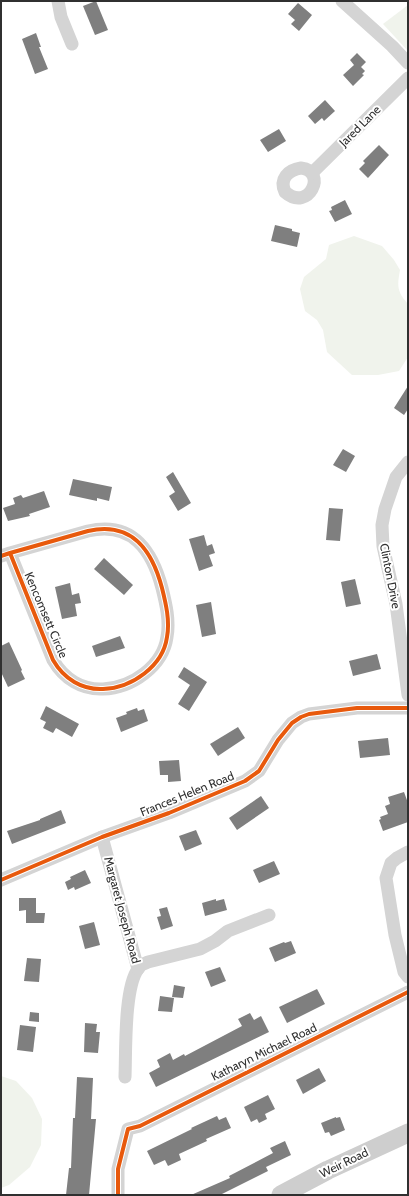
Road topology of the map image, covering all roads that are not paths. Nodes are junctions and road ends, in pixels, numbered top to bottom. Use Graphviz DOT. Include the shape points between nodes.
graph roads {
  1 [pos="58,1"];
  2 [pos="342,1"];
  3 [pos="72,44"];
  4 [pos="408,64"];
  5 [pos="408,78"];
  6 [pos="312,173"];
  7 [pos="408,462"];
  8 [pos="5,554"];
  9 [pos="408,695"];
  10 [pos="408,708"];
  11 [pos="102,837"];
  12 [pos="402,855"];
  13 [pos="1,880"];
  14 [pos="270,915"];
  15 [pos="138,969"];
  16 [pos="408,977"];
  17 [pos="408,992"];
  18 [pos="124,1077"];
  19 [pos="408,1133"];
  20 [pos="118,1195"];
  21 [pos="281,1195"];
  1 -- 3 [label="street" via="61,17"];
  2 -- 4 [label="street"];
  5 -- 6 [label="street, Jared Lane"];
  7 -- 9 [label="street, Clinton Drive" via="396,477 382,525 383,546 396,604"];
  8 -- 8 [label="street, Kencomsett Circle" via="51,656 70,680 78,685 98,689 115,687 139,677 156,661 167,638 167,613 156,571 147,551 135,539 118,531 95,529"];
  10 -- 11 [label="street, Frances Helen Road" via="357,708 301,717 292,723 278,740 259,771 245,781 169,813"];
  11 -- 13 [label="street, Frances Helen Road"];
  11 -- 15 [label="street, Margaret Joseph Road"];
  12 -- 16 [label="street" via="391,863 386,878 395,935 404,972"];
  14 -- 15 [label="street" via="228,931 200,949 148,962"];
  15 -- 18 [label="street, Margaret Joseph Road" via="130,988"];
  17 -- 20 [label="street, Katharyn Michael Road" via="140,1126 128,1129 118,1169"];
  19 -- 21 [label="street, Weir Road"];
}
